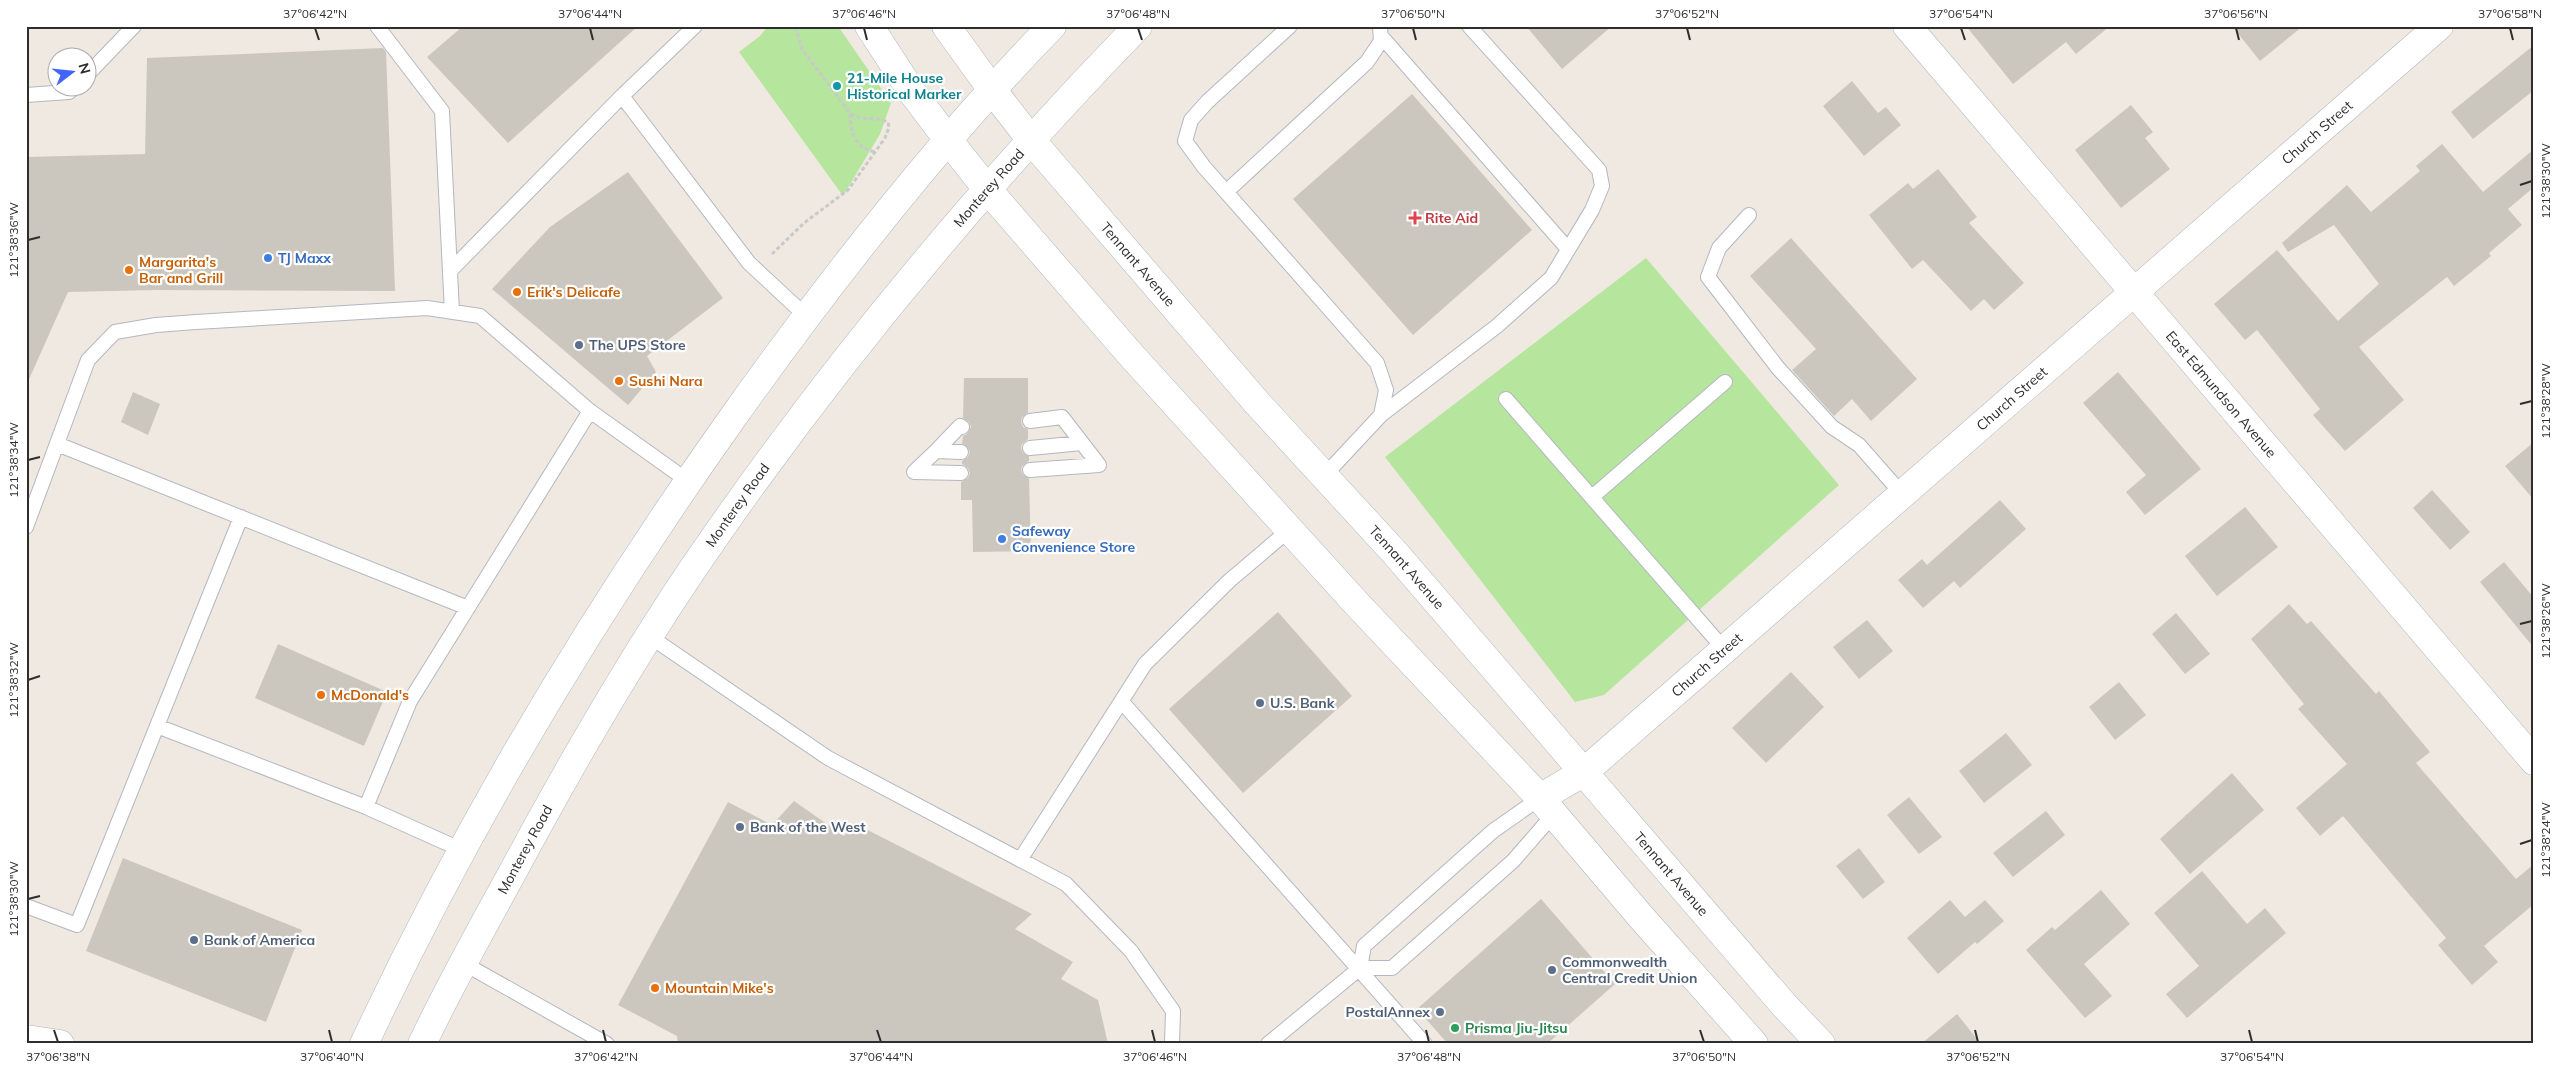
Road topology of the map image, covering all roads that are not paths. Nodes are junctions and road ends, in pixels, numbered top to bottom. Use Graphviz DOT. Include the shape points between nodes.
graph roads {
  1 [pos="134,26"];
  2 [pos="377,26"];
  3 [pos="695,26"];
  4 [pos="869,26"];
  5 [pos="946,26"];
  6 [pos="1052,26"];
  7 [pos="1138,26"];
  8 [pos="1290,26"];
  9 [pos="1469,26"];
  10 [pos="1907,26"];
  11 [pos="2439,26"];
  12 [pos="1381,31"];
  13 [pos="98,64"];
  14 [pos="993,91"];
  15 [pos="48,93"];
  16 [pos="26,95"];
  17 [pos="622,96"];
  18 [pos="1030,140"];
  19 [pos="949,141"];
  20 [pos="986,189"];
  21 [pos="1226,192"];
  22 [pos="1749,215"];
  23 [pos="1567,248"];
  24 [pos="450,271"];
  25 [pos="2134,292"];
  26 [pos="452,312"];
  27 [pos="806,316"];
  28 [pos="1725,382"];
  29 [pos="1506,399"];
  30 [pos="590,411"];
  31 [pos="1381,416"];
  32 [pos="1030,421"];
  33 [pos="962,427"];
  34 [pos="1082,443"];
  35 [pos="57,444"];
  36 [pos="1030,448"];
  37 [pos="936,451"];
  38 [pos="962,452"];
  39 [pos="1030,470"];
  40 [pos="961,473"];
  41 [pos="1324,476"];
  42 [pos="688,481"];
  43 [pos="1902,494"];
  44 [pos="1592,498"];
  45 [pos="240,517"];
  46 [pos="26,527"];
  47 [pos="1289,530"];
  48 [pos="468,608"];
  49 [pos="649,636"];
  50 [pos="1724,649"];
  51 [pos="1122,702"];
  52 [pos="157,726"];
  53 [pos="2534,762"];
  54 [pos="1584,772"];
  55 [pos="366,806"];
  56 [pos="1546,806"];
  57 [pos="462,850"];
  58 [pos="1020,860"];
  59 [pos="26,906"];
  60 [pos="463,963"];
  61 [pos="1360,968"];
  62 [pos="26,1040"];
  63 [pos="60,1044"];
  64 [pos="364,1044"];
  65 [pos="422,1044"];
  66 [pos="607,1044"];
  67 [pos="1172,1044"];
  68 [pos="1268,1044"];
  69 [pos="1425,1044"];
  70 [pos="1754,1044"];
  71 [pos="1821,1044"];
  1 -- 13 [label="lane"];
  2 -- 24 [label="lane" via="442,111"];
  3 -- 17 [label="lane"];
  4 -- 19 [label="main road"];
  5 -- 14 [label="main road, Tennant Avenue"];
  6 -- 14 [label="main road"];
  7 -- 18 [label="main road, Monterey Road"];
  8 -- 21 [label="lane" via="1191,120 1185,141"];
  9 -- 23 [label="lane" via="1599,170 1602,186 1592,210"];
  10 -- 25 [label="main road, East Edmundson Avenue"];
  11 -- 25 [label="main road, Church Street"];
  12 -- 21 [label="lane" via="1381,41 1367,62"];
  12 -- 23 [label="lane"];
  14 -- 18 [label="main road, Tennant Avenue"];
  14 -- 19 [label="main road"];
  15 -- 16 [label="lane"];
  17 -- 24 [label="lane"];
  17 -- 27 [label="lane" via="749,263"];
  18 -- 20 [label="main road, Monterey Road"];
  18 -- 41 [label="main road, Tennant Avenue"];
  19 -- 20 [label="main road"];
  19 -- 27 [label="main road" via="894,204"];
  20 -- 47 [label="main road"];
  20 -- 49 [label="main road, Monterey Road" via="796,423"];
  21 -- 31 [label="lane" via="1377,363 1386,390"];
  22 -- 43 [label="lane" via="1719,248 1708,278 1778,368 1832,427 1859,445"];
  23 -- 31 [label="lane" via="1551,278 1497,326"];
  24 -- 26 [label="lane"];
  25 -- 43 [label="main road, Church Street"];
  25 -- 53 [label="main road, East Edmundson Avenue"];
  26 -- 30 [label="lane" via="480,316"];
  26 -- 35 [label="lane" via="427,308 164,324 115,332 88,360"];
  27 -- 42 [label="main road"];
  28 -- 44 [label="lane"];
  29 -- 44 [label="lane"];
  30 -- 42 [label="lane"];
  30 -- 48 [label="lane"];
  31 -- 41 [label="lane"];
  32 -- 34 [label="lane" via="1062,417"];
  33 -- 37 [label="lane"];
  34 -- 36 [label="lane"];
  34 -- 39 [label="lane" via="1098,464"];
  35 -- 45 [label="lane"];
  35 -- 46 [label="lane"];
  37 -- 38 [label="lane"];
  37 -- 40 [label="lane" via="914,472"];
  41 -- 54 [label="main road, Tennant Avenue" via="1395,553"];
  42 -- 57 [label="main road" via="551,691"];
  43 -- 50 [label="main road, Church Street"];
  44 -- 50 [label="lane"];
  45 -- 48 [label="lane"];
  45 -- 52 [label="lane"];
  47 -- 51 [label="lane" via="1229,581 1145,664"];
  47 -- 56 [label="main road"];
  48 -- 55 [label="lane" via="410,701"];
  49 -- 58 [label="lane" via="828,758"];
  49 -- 60 [label="main road, Monterey Road" via="547,807"];
  50 -- 54 [label="main road, Church Street"];
  51 -- 58 [label="lane"];
  51 -- 61 [label="lane"];
  52 -- 55 [label="lane"];
  52 -- 59 [label="lane" via="78,925"];
  54 -- 56 [label="main road, Church Street"];
  54 -- 71 [label="main road, Tennant Avenue"];
  55 -- 57 [label="lane"];
  56 -- 61 [label="lane" via="1493,831 1364,946"];
  56 -- 61 [label="lane" via="1513,861 1392,968"];
  56 -- 70 [label="main road"];
  57 -- 64 [label="main road"];
  58 -- 67 [label="lane" via="1066,884 1131,951 1173,1011"];
  60 -- 65 [label="main road, Monterey Road"];
  60 -- 66 [label="lane"];
  61 -- 68 [label="lane"];
  61 -- 69 [label="lane"];
  62 -- 63 [label="main road"];
}
